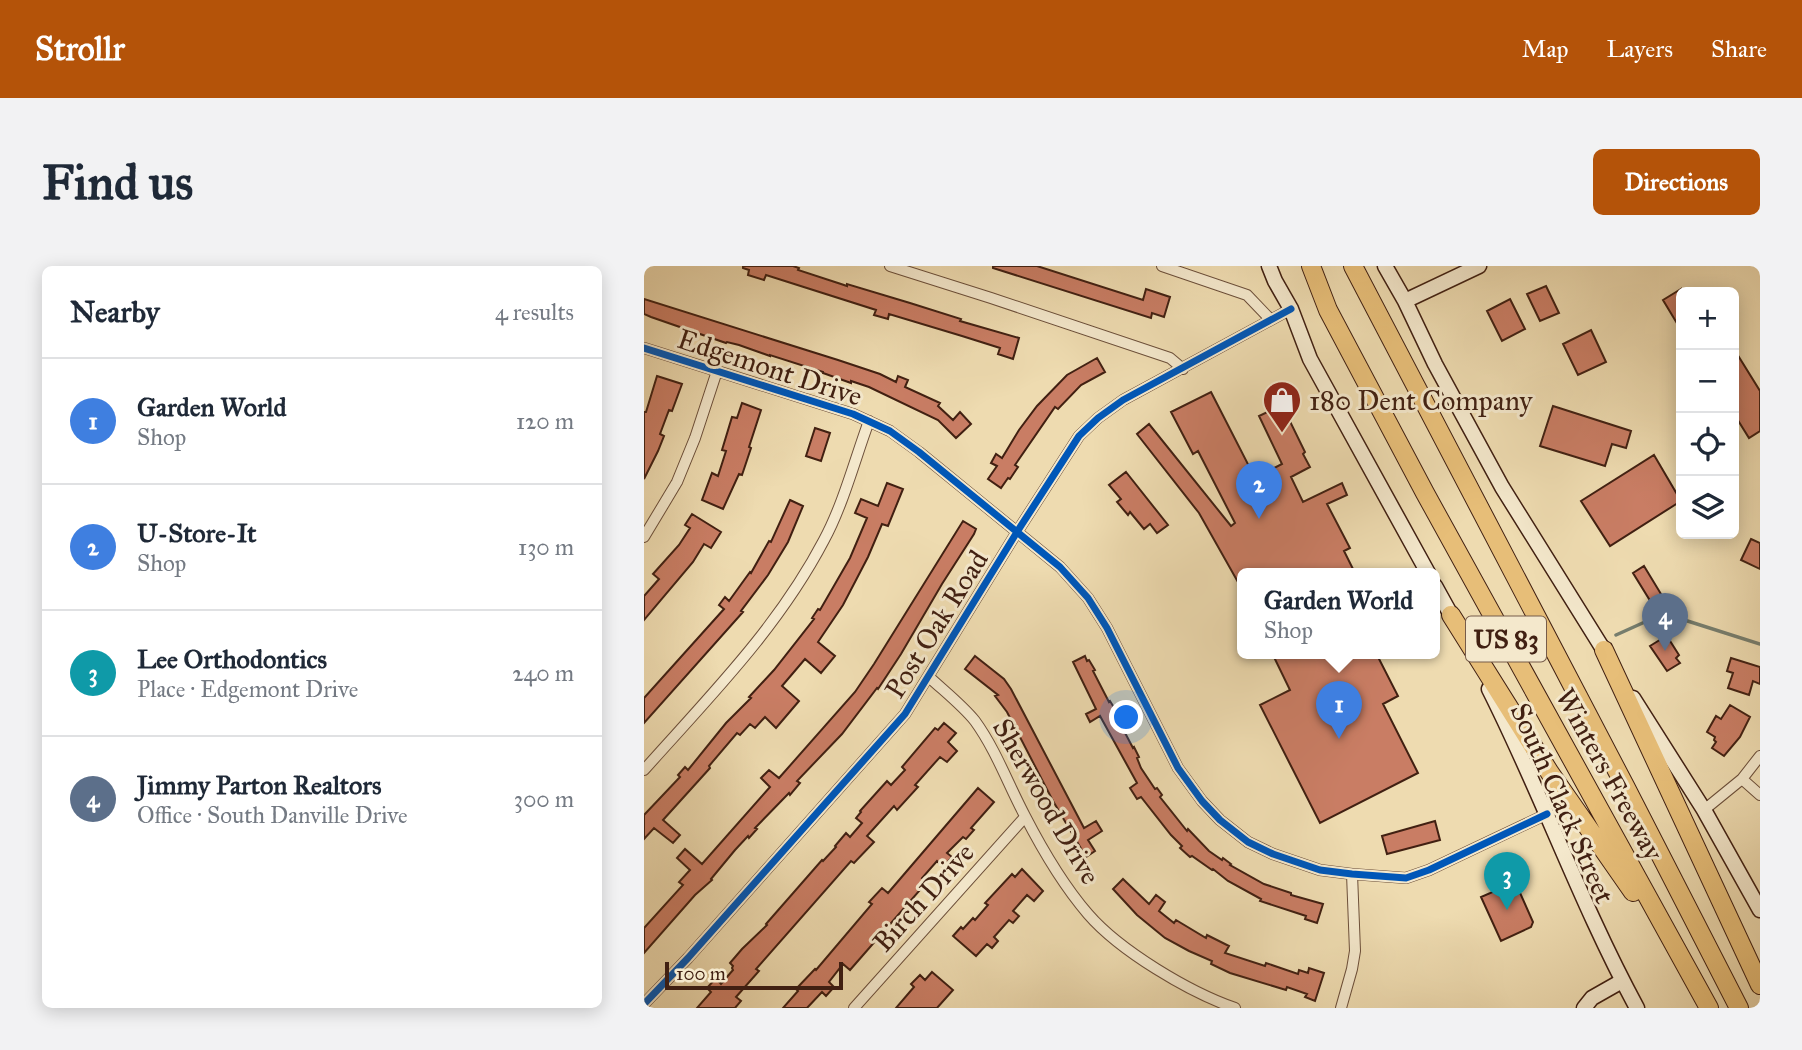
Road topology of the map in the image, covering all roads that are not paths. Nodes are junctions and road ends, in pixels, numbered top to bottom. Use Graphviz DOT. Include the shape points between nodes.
graph roads {
  1 [pos="890,266"];
  2 [pos="1162,266"];
  3 [pos="1269,266"];
  4 [pos="1311,266"];
  5 [pos="1353,266"];
  6 [pos="1385,266"];
  7 [pos="1479,266"];
  8 [pos="1405,301"];
  9 [pos="1291,309"];
  10 [pos="1271,320"];
  11 [pos="644,348"];
  12 [pos="1183,369"];
  13 [pos="717,371"];
  14 [pos="869,421"];
  15 [pos="1017,532"];
  16 [pos="644,537"];
  17 [pos="1425,568"];
  18 [pos="1440,595"];
  19 [pos="1451,614"];
  20 [pos="1604,650"];
  21 [pos="929,677"];
  22 [pos="1760,756"];
  23 [pos="644,770"];
  24 [pos="1742,779"];
  25 [pos="1760,795"];
  26 [pos="1704,810"];
  27 [pos="1546,814"];
  28 [pos="1025,817"];
  29 [pos="1352,874"];
  30 [pos="1760,910"];
  31 [pos="1622,981"];
  32 [pos="1760,985"];
  33 [pos="644,1004"];
  34 [pos="855,1008"];
  35 [pos="1235,1008"];
  36 [pos="1341,1008"];
  37 [pos="1584,1008"];
  38 [pos="1637,1008"];
  39 [pos="1707,1008"];
  40 [pos="1739,1008"];
  1 -- 12 [label="street" via="1170,358"];
  2 -- 10 [label="street" via="1247,295"];
  3 -- 9 [label="main road"];
  4 -- 39 [label="highway, Winters Freeway / US 83" via="1328,310 1425,493"];
  5 -- 40 [label="highway, Winters Freeway / US 83"];
  6 -- 8 [label="main road"];
  7 -- 8 [label="main road"];
  8 -- 20 [label="main road" via="1502,487"];
  9 -- 10 [label="street, Post Oak Road"];
  9 -- 17 [label="main road" via="1316,371"];
  10 -- 12 [label="street, Post Oak Road"];
  11 -- 13 [label="street, Edgemont Drive"];
  12 -- 15 [label="street, Post Oak Road" via="1123,400 1079,436"];
  13 -- 14 [label="street, Edgemont Drive"];
  13 -- 16 [label="street" via="677,482"];
  14 -- 15 [label="street, Edgemont Drive" via="919,452"];
  14 -- 23 [label="street" via="825,538 804,576 749,653"];
  15 -- 21 [label="street, Post Oak Road"];
  15 -- 29 [label="street, Edgemont Drive" via="1060,567 1088,598 1178,768 1220,820 1273,854 1320,870"];
  18 -- 19 [label="main road, South Clack Street"];
  19 -- 27 [label="main road, South Clack Street"];
  19 -- 39 [label="highway" via="1550,773"];
  20 -- 26 [label="main road"];
  20 -- 32 [label="highway"];
  21 -- 28 [label="street, Sherwood Drive" via="973,718"];
  21 -- 33 [label="street, Post Oak Road" via="891,731"];
  22 -- 24 [label="street"];
  24 -- 25 [label="street"];
  24 -- 26 [label="street"];
  26 -- 30 [label="main road"];
  27 -- 29 [label="street, Edgemont Drive" via="1406,878"];
  27 -- 31 [label="main road, South Clack Street"];
  28 -- 34 [label="street, Birch Drive"];
  28 -- 35 [label="street, Sherwood Drive" via="1069,890 1114,939 1146,962"];
  29 -- 36 [label="street" via="1355,951"];
  31 -- 37 [label="main road" via="1592,998"];
  31 -- 38 [label="main road, South Clack Street"];
}
